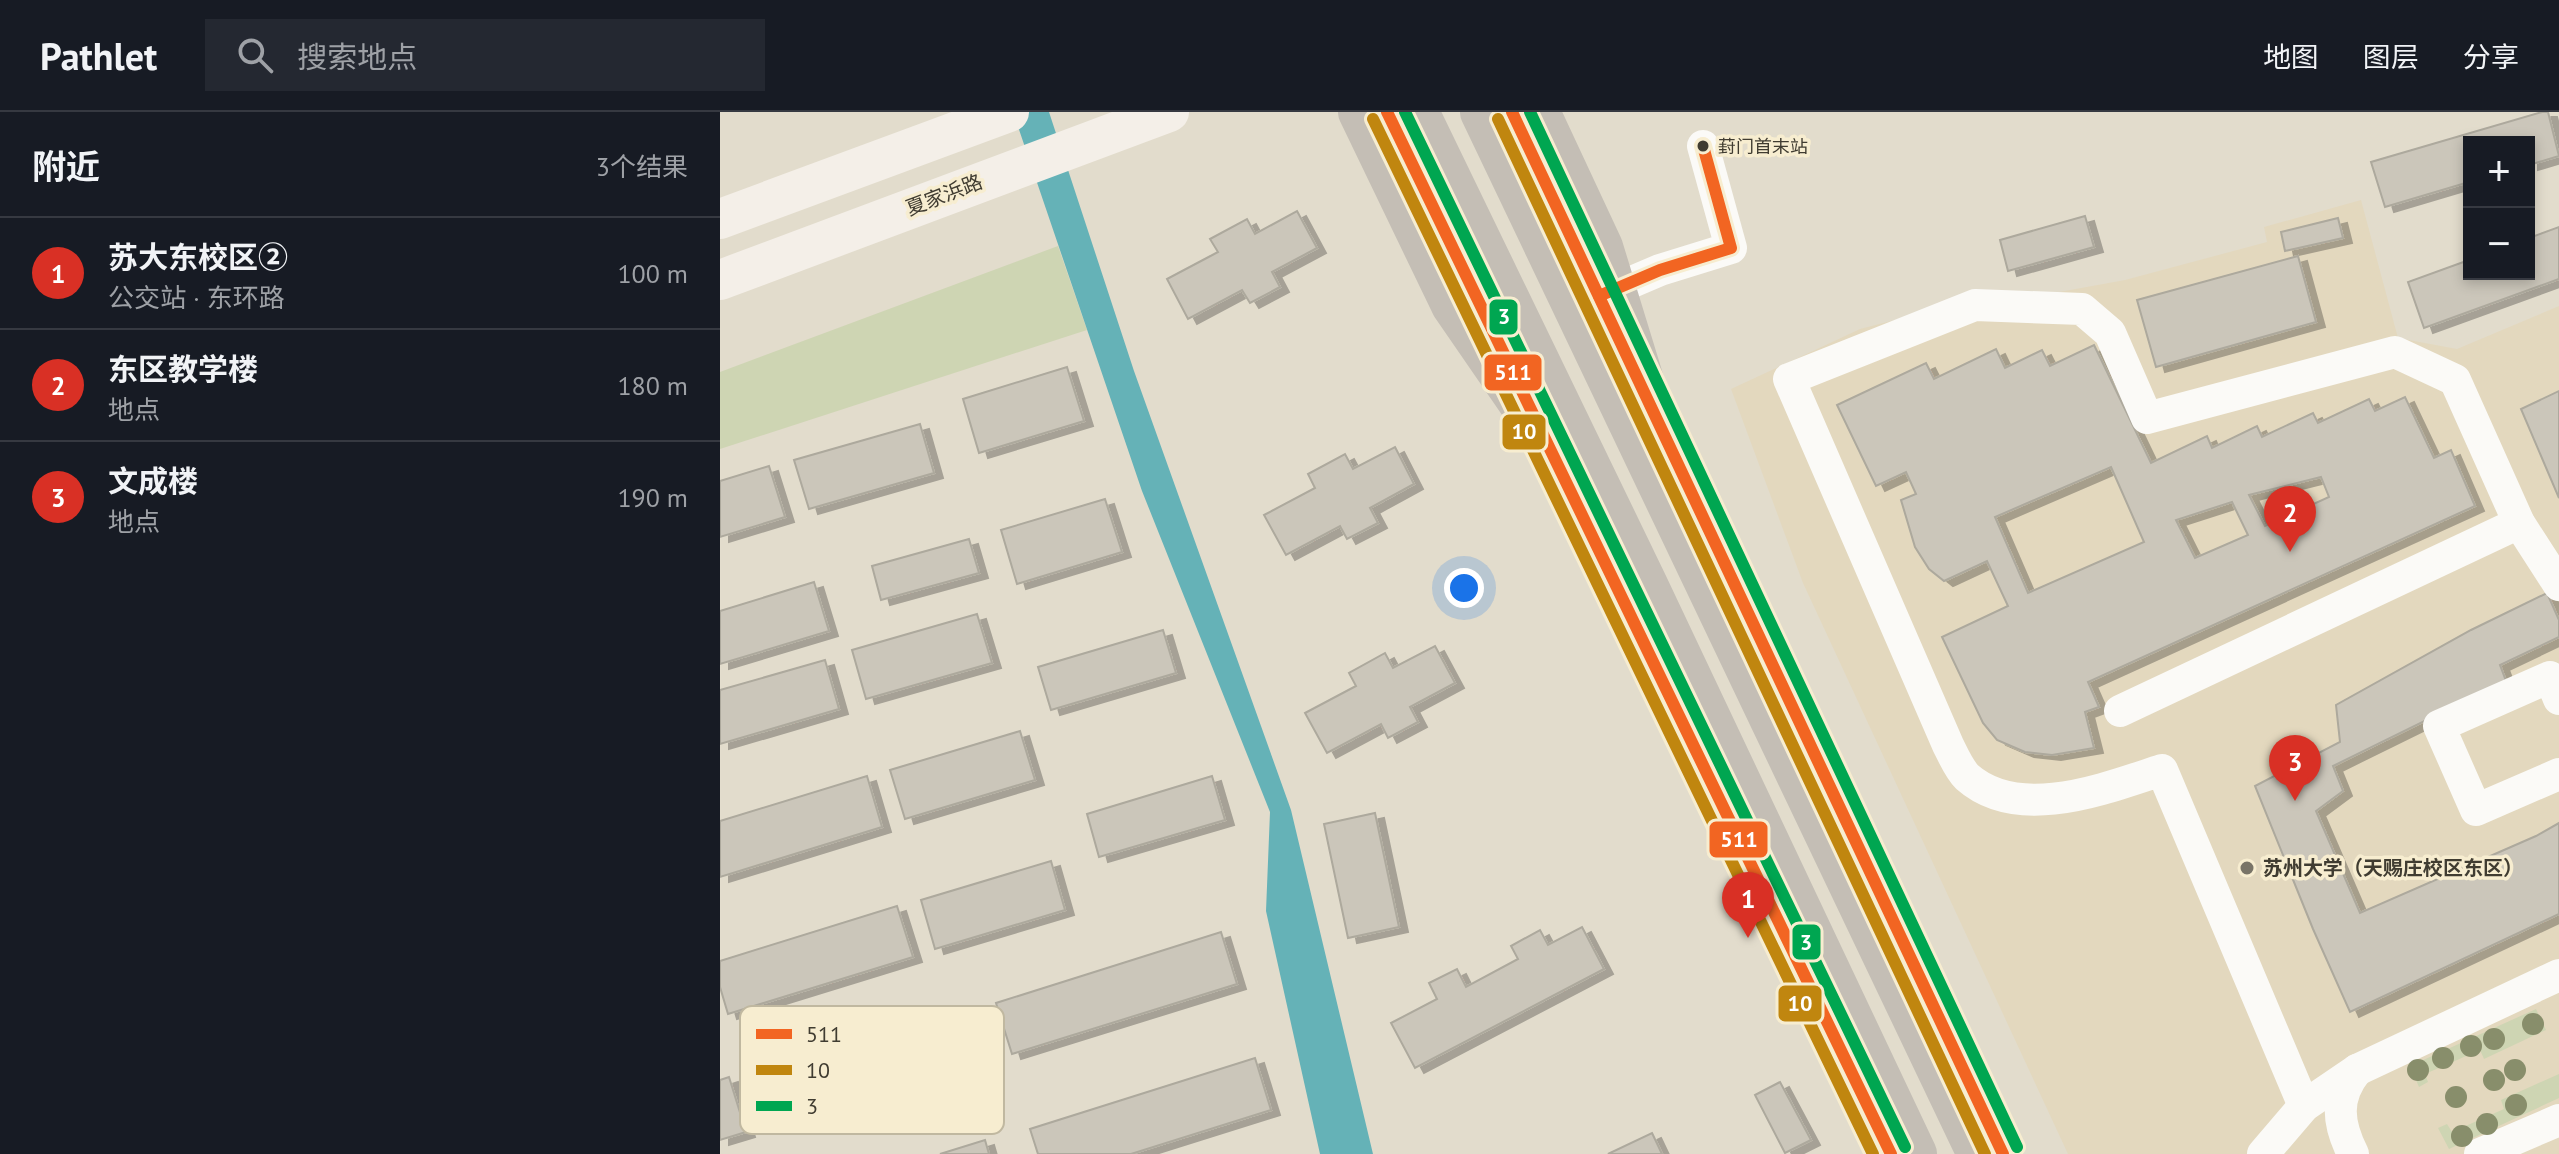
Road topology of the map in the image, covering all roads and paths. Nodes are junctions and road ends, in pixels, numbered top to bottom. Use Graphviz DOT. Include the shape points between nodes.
graph roads {
  1 [pos="1169,112"];
  2 [pos="1360,112"];
  3 [pos="1387,112"];
  4 [pos="1417,112"];
  5 [pos="1482,112"];
  6 [pos="1512,112"];
  7 [pos="1538,112"];
  8 [pos="1004,114"];
  9 [pos="1703,146"];
  10 [pos="720,219"];
  11 [pos="720,280"];
  12 [pos="1599,296"];
  13 [pos="2519,523"];
  14 [pos="1697,562"];
  15 [pos="1646,585"];
  16 [pos="2559,585"];
  17 [pos="2556,682"];
  18 [pos="2120,711"];
  19 [pos="2559,774"];
  20 [pos="2559,975"];
  21 [pos="2357,1070"];
  22 [pos="2304,1106"];
  23 [pos="2559,1120"];
  24 [pos="1891,1154"];
  25 [pos="1915,1154"];
  26 [pos="1979,1154"];
  27 [pos="2003,1154"];
  28 [pos="2263,1154"];
  29 [pos="2353,1154"];
  30 [pos="2480,1154"];
  1 -- 11 [label="main road, 夏家浜路"];
  2 -- 15 [label="highway" via="1453,305"];
  3 -- 24 [label="main road"];
  4 -- 15 [label="highway"];
  5 -- 14 [label="highway"];
  6 -- 12 [label="main road"];
  7 -- 14 [label="highway" via="1601,247"];
  8 -- 10 [label="main road"];
  9 -- 12 [label="street" via="1731,248"];
  12 -- 27 [label="main road"];
  13 -- 16 [label="street"];
  13 -- 18 [label="street"];
  13 -- 22 [label="street" via="2455,380 2395,352 2147,418 2110,333 2082,309 1975,305 1789,379 1965,775 1984,789 2012,798 2044,799 2080,795 2162,770"];
  14 -- 26 [label="highway"];
  15 -- 25 [label="highway"];
  17 -- 19 [label="street" via="2439,726 2476,810"];
  20 -- 21 [label="street"];
  21 -- 22 [label="street"];
  21 -- 29 [label="street" via="2340,1105"];
  22 -- 28 [label="street"];
  23 -- 30 [label="street"];
}
